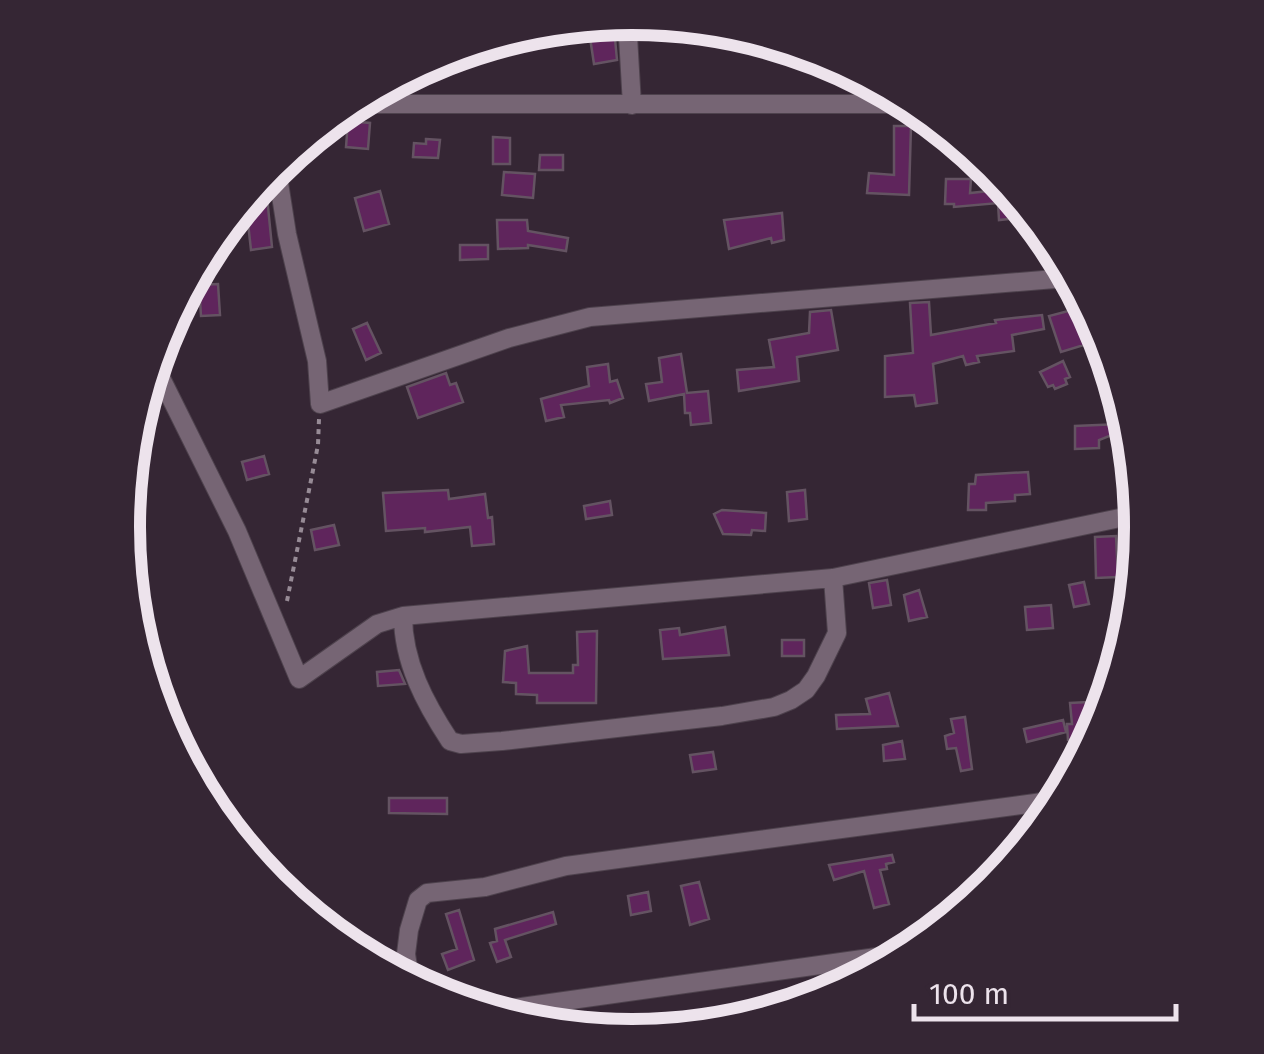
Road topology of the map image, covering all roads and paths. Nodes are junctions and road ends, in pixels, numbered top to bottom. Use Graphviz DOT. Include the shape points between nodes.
graph roads {
  1 [pos="628,35"];
  2 [pos="381,104"];
  3 [pos="883,104"];
  4 [pos="632,106"];
  5 [pos="279,184"];
  6 [pos="1057,279"];
  7 [pos="162,382"];
  8 [pos="320,404"];
  9 [pos="1124,517"];
  10 [pos="834,578"];
  11 [pos="287,602"];
  12 [pos="403,616"];
  13 [pos="1039,802"];
  14 [pos="868,958"];
  15 [pos="408,965"];
  16 [pos="523,1007"];
  1 -- 4 [label="street"];
  2 -- 4 [label="street"];
  3 -- 4 [label="street"];
  5 -- 8 [label="street"];
  6 -- 8 [label="street" via="590,318 509,338"];
  7 -- 12 [label="street" via="236,530 299,679 376,624"];
  8 -- 11 [label="path"];
  9 -- 10 [label="street"];
  10 -- 12 [label="street"];
  10 -- 12 [label="street" via="837,633 816,676 791,700 722,716 502,741 450,740 410,666"];
  13 -- 15 [label="street" via="566,866 484,887 426,893 409,930"];
  14 -- 16 [label="street"];
}
